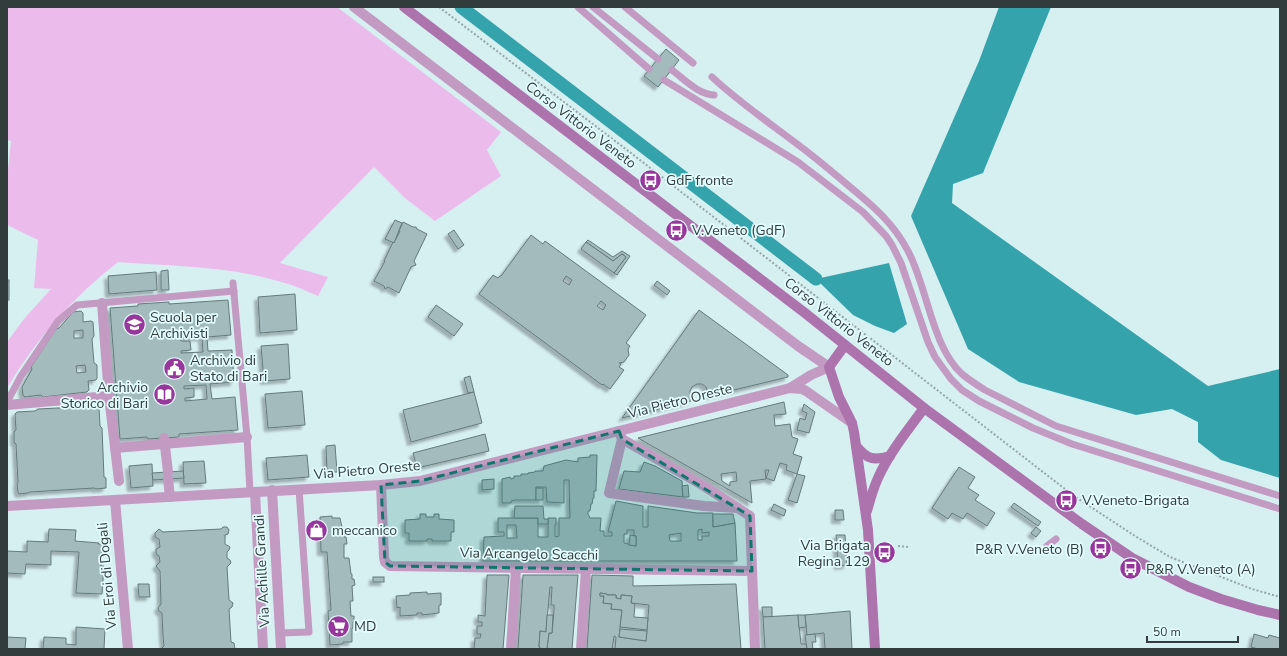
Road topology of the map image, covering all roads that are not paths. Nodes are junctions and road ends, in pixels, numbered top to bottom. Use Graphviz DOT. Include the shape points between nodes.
graph roads {
  1 [pos="354,7"];
  2 [pos="404,7"];
  3 [pos="578,7"];
  4 [pos="593,7"];
  5 [pos="625,7"];
  6 [pos="658,59"];
  7 [pos="693,63"];
  8 [pos="649,69"];
  9 [pos="672,70"];
  10 [pos="712,77"];
  11 [pos="664,80"];
  12 [pos="714,95"];
  13 [pos="233,283"];
  14 [pos="234,291"];
  15 [pos="102,303"];
  16 [pos="845,345"];
  17 [pos="829,367"];
  18 [pos="790,388"];
  19 [pos="109,396"];
  20 [pos="7,403"];
  21 [pos="924,408"];
  22 [pos="852,423"];
  23 [pos="620,435"];
  24 [pos="247,437"];
  25 [pos="164,441"];
  26 [pos="856,446"];
  27 [pos="115,448"];
  28 [pos="890,456"];
  29 [pos="119,481"];
  30 [pos="381,485"];
  31 [pos="299,489"];
  32 [pos="272,490"];
  33 [pos="253,492"];
  34 [pos="1280,496"];
  35 [pos="170,497"];
  36 [pos="115,500"];
  37 [pos="7,506"];
  38 [pos="740,508"];
  39 [pos="1280,509"];
  40 [pos="866,513"];
  41 [pos="1056,539"];
  42 [pos="1047,546"];
  43 [pos="516,568"];
  44 [pos="586,568"];
  45 [pos="752,571"];
  46 [pos="1280,615"];
  47 [pos="280,633"];
  48 [pos="128,649"];
  49 [pos="263,649"];
  50 [pos="281,649"];
  51 [pos="511,649"];
  52 [pos="581,649"];
  53 [pos="755,649"];
  54 [pos="875,649"];
  1 -- 17 [label="street"];
  2 -- 16 [label="main road, Corso Vittorio Veneto"];
  3 -- 8 [label="lane"];
  4 -- 6 [label="lane"];
  5 -- 7 [label="lane"];
  9 -- 12 [label="lane" via="697,89"];
  10 -- 34 [label="lane" via="885,217 911,257 946,352 962,374 975,384 1056,426"];
  11 -- 39 [label="lane" via="798,162 880,228 901,263 935,357 951,380 962,390 1033,428 1072,444"];
  13 -- 14 [label="lane"];
  14 -- 15 [label="lane"];
  14 -- 24 [label="lane"];
  15 -- 19 [label="street"];
  15 -- 20 [label="lane" via="77,305 58,321 21,376"];
  16 -- 17 [label="main road"];
  16 -- 21 [label="main road, Corso Vittorio Veneto"];
  17 -- 18 [label="street, Via Pietro Oreste"];
  17 -- 22 [label="main road" via="839,397"];
  18 -- 22 [label="street, Via Pietro Oreste" via="806,391"];
  18 -- 23 [label="street, Via Pietro Oreste"];
  19 -- 20 [label="street"];
  19 -- 27 [label="street"];
  21 -- 28 [label="main road"];
  21 -- 46 [label="main road, Corso Vittorio Veneto" via="1132,558 1189,587 1250,608"];
  22 -- 26 [label="main road"];
  23 -- 30 [label="street, Via Pietro Oreste" via="420,481"];
  23 -- 38 [label="street"];
  23 -- 38 [label="street" via="609,493 704,506"];
  24 -- 25 [label="street"];
  24 -- 33 [label="lane"];
  25 -- 27 [label="street"];
  25 -- 35 [label="street"];
  26 -- 28 [label="main road" via="865,456 873,459"];
  26 -- 40 [label="main road"];
  27 -- 29 [label="street"];
  28 -- 40 [label="main road" via="878,478"];
  30 -- 31 [label="street, Via Pietro Oreste"];
  30 -- 43 [label="street, Via Arcangelo Scacchi" via="384,557 390,566"];
  31 -- 32 [label="street, Via Pietro Oreste"];
  31 -- 47 [label="lane" via="309,632"];
  32 -- 33 [label="street, Via Pietro Oreste"];
  32 -- 47 [label="street, Via Achille Grandi"];
  33 -- 35 [label="street, Via Pietro Oreste"];
  33 -- 49 [label="street, Via Achille Grandi"];
  35 -- 36 [label="street, Via Pietro Oreste"];
  36 -- 37 [label="street, Via Pietro Oreste"];
  36 -- 48 [label="street, Via Eroi di Dogali"];
  38 -- 45 [label="street" via="750,516"];
  40 -- 54 [label="main road"];
  41 -- 42 [label="lane"];
  43 -- 44 [label="street, Via Arcangelo Scacchi"];
  43 -- 51 [label="street"];
  44 -- 45 [label="street, Via Arcangelo Scacchi"];
  44 -- 52 [label="street"];
  45 -- 53 [label="street"];
  47 -- 50 [label="street, Via Achille Grandi"];
}
